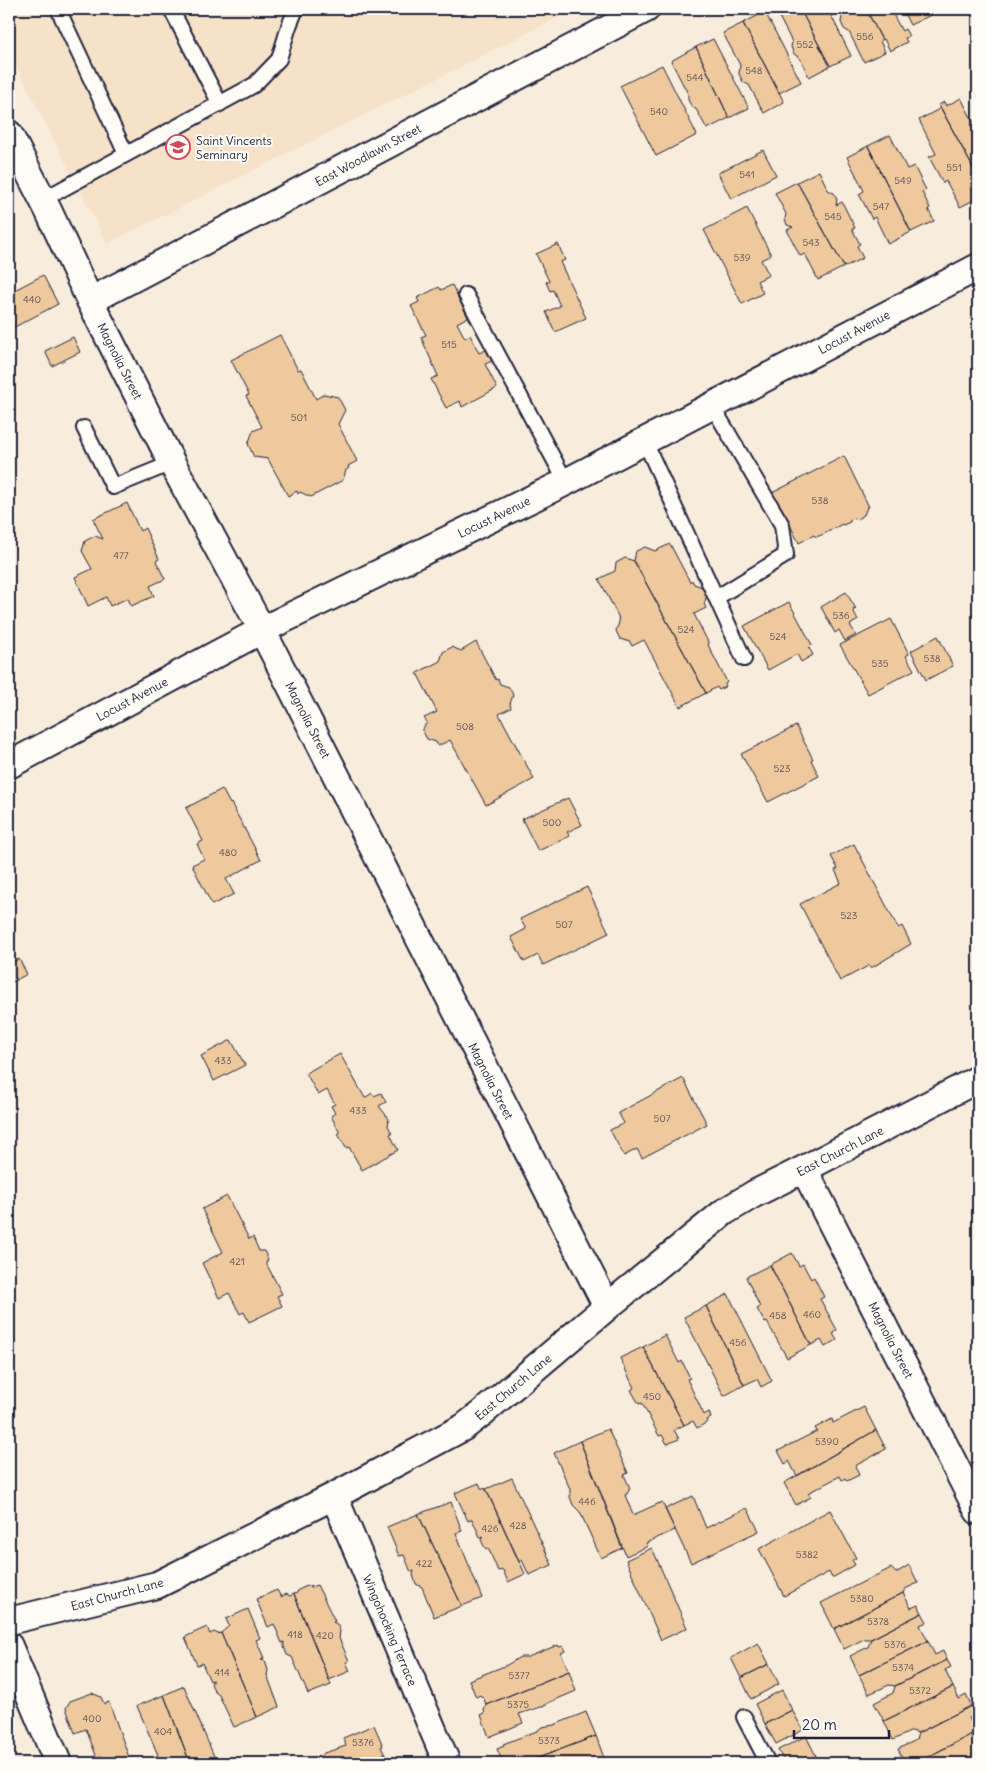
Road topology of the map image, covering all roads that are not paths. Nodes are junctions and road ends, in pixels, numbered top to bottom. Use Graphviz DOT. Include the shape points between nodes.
graph roads {
  1 [pos="58,9"];
  2 [pos="171,9"];
  3 [pos="296,9"];
  4 [pos="646,9"];
  5 [pos="220,104"];
  6 [pos="9,134"];
  7 [pos="126,154"];
  8 [pos="42,200"];
  9 [pos="978,267"];
  10 [pos="466,295"];
  11 [pos="90,301"];
  12 [pos="713,407"];
  13 [pos="84,428"];
  14 [pos="645,442"];
  15 [pos="172,463"];
  16 [pos="566,482"];
  17 [pos="716,598"];
  18 [pos="262,630"];
  19 [pos="744,659"];
  20 [pos="9,765"];
  21 [pos="978,1078"];
  22 [pos="804,1169"];
  23 [pos="607,1307"];
  24 [pos="334,1496"];
  25 [pos="978,1511"];
  26 [pos="9,1621"];
  27 [pos="9,1646"];
  28 [pos="744,1717"];
  29 [pos="58,1763"];
  30 [pos="446,1763"];
  31 [pos="768,1763"];
  1 -- 7 [label="lane"];
  2 -- 5 [label="lane"];
  3 -- 5 [label="lane" via="279,59 254,85"];
  4 -- 11 [label="street, East Woodlawn Street"];
  5 -- 7 [label="lane"];
  6 -- 8 [label="street, Magnolia Street"];
  7 -- 8 [label="lane"];
  8 -- 11 [label="street, Magnolia Street"];
  9 -- 12 [label="street, Locust Avenue"];
  10 -- 16 [label="lane"];
  11 -- 15 [label="street, Magnolia Street"];
  12 -- 14 [label="street, Locust Avenue"];
  12 -- 17 [label="lane" via="782,525 786,555"];
  13 -- 15 [label="lane" via="113,487"];
  14 -- 16 [label="street, Locust Avenue"];
  14 -- 17 [label="lane"];
  15 -- 18 [label="street, Magnolia Street"];
  16 -- 18 [label="street, Locust Avenue"];
  17 -- 19 [label="lane"];
  18 -- 20 [label="street, Locust Avenue"];
  18 -- 23 [label="street, Magnolia Street"];
  21 -- 22 [label="street, East Church Lane"];
  22 -- 23 [label="street, East Church Lane" via="724,1212"];
  22 -- 25 [label="street, Magnolia Street"];
  23 -- 24 [label="street, East Church Lane" via="482,1414"];
  24 -- 26 [label="street, East Church Lane" via="157,1585"];
  24 -- 30 [label="street, Wingohocking Terrace"];
  27 -- 29 [label="street"];
  28 -- 31 [label="lane"];
}
